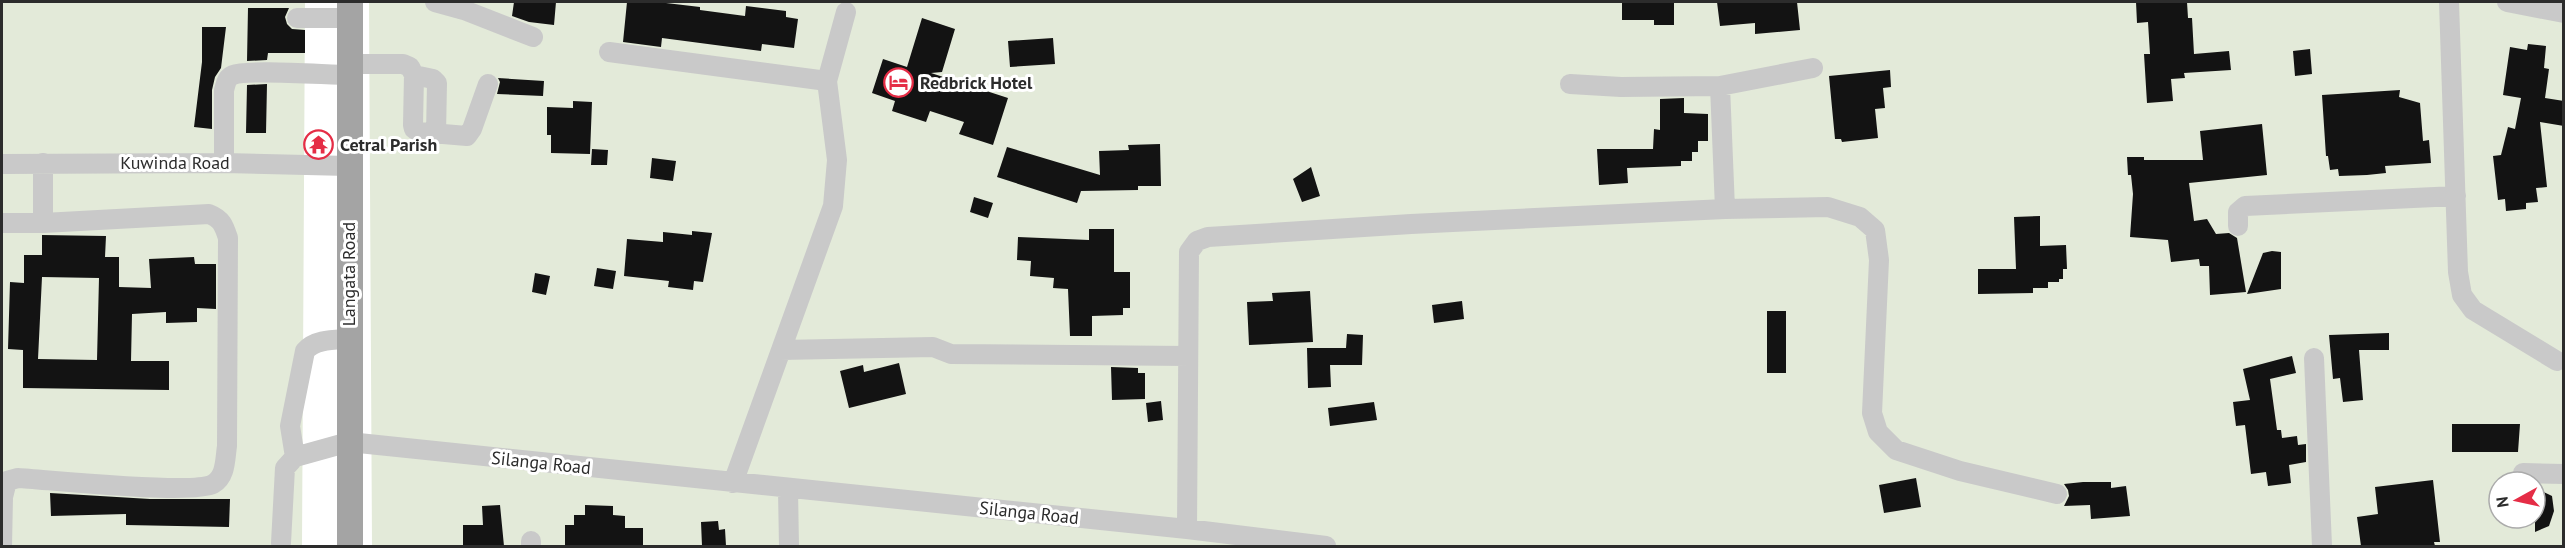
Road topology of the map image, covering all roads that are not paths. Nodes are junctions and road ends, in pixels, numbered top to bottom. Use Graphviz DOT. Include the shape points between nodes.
graph roads {
  1 [pos="435,2"];
  2 [pos="2449,2"];
  3 [pos="2507,2"];
  4 [pos="350,10"];
  5 [pos="846,12"];
  6 [pos="2564,13"];
  7 [pos="297,18"];
  8 [pos="534,37"];
  9 [pos="609,52"];
  10 [pos="1813,68"];
  11 [pos="350,70"];
  12 [pos="826,81"];
  13 [pos="488,84"];
  14 [pos="1569,84"];
  15 [pos="1720,86"];
  16 [pos="43,163"];
  17 [pos="224,163"];
  18 [pos="2,164"];
  19 [pos="348,166"];
  20 [pos="2456,196"];
  21 [pos="1725,209"];
  22 [pos="2,223"];
  23 [pos="43,223"];
  24 [pos="2238,226"];
  25 [pos="349,339"];
  26 [pos="781,350"];
  27 [pos="1188,356"];
  28 [pos="2314,358"];
  29 [pos="2557,361"];
  30 [pos="349,442"];
  31 [pos="295,457"];
  32 [pos="2547,473"];
  33 [pos="2564,474"];
  34 [pos="733,483"];
  35 [pos="788,490"];
  36 [pos="2057,494"];
  37 [pos="1187,530"];
  38 [pos="281,543"];
  39 [pos="2,546"];
  40 [pos="350,546"];
  41 [pos="789,546"];
  42 [pos="1326,546"];
  43 [pos="2322,546"];
  1 -- 8 [label="street"];
  2 -- 20 [label="street"];
  3 -- 6 [label="street"];
  4 -- 7 [label="street"];
  4 -- 11 [label="main road, Langata Road"];
  5 -- 12 [label="street"];
  9 -- 12 [label="street"];
  10 -- 15 [label="street"];
  11 -- 13 [label="street" via="403,64 414,75 433,79 437,83 436,134 466,136"];
  11 -- 17 [label="street" via="252,73 227,78"];
  11 -- 19 [label="main road, Langata Road"];
  12 -- 26 [label="street" via="837,160 833,206"];
  14 -- 15 [label="street"];
  15 -- 21 [label="street"];
  16 -- 17 [label="street, Kuwinda Road"];
  16 -- 18 [label="street, Kuwinda Road"];
  16 -- 23 [label="street"];
  17 -- 19 [label="street, Kuwinda Road"];
  19 -- 25 [label="main road, Langata Road"];
  20 -- 24 [label="street" via="2246,206 2238,212"];
  20 -- 29 [label="street" via="2462,295 2473,310"];
  21 -- 27 [label="street" via="1208,237 1197,241 1189,252"];
  21 -- 36 [label="street" via="1828,207 1860,217 1875,230 1879,260 1872,413 1878,432 1896,450 1960,471"];
  22 -- 23 [label="street"];
  23 -- 39 [label="street" via="209,214 223,224 228,238 227,446 220,477 213,484 199,487 18,478 7,481"];
  25 -- 30 [label="main road, Langata Road"];
  25 -- 31 [label="street" via="325,341 305,351 290,426"];
  26 -- 27 [label="street" via="933,347 951,354"];
  26 -- 34 [label="street"];
  27 -- 37 [label="street"];
  28 -- 43 [label="street"];
  30 -- 31 [label="street"];
  30 -- 34 [label="street, Silanga Road"];
  30 -- 40 [label="main road, Langata Road"];
  31 -- 38 [label="street" via="285,468"];
  32 -- 33 [label="street"];
  34 -- 35 [label="street, Silanga Road"];
  35 -- 37 [label="street, Silanga Road"];
  35 -- 41 [label="street"];
  37 -- 42 [label="street, Silanga Road"];
}
